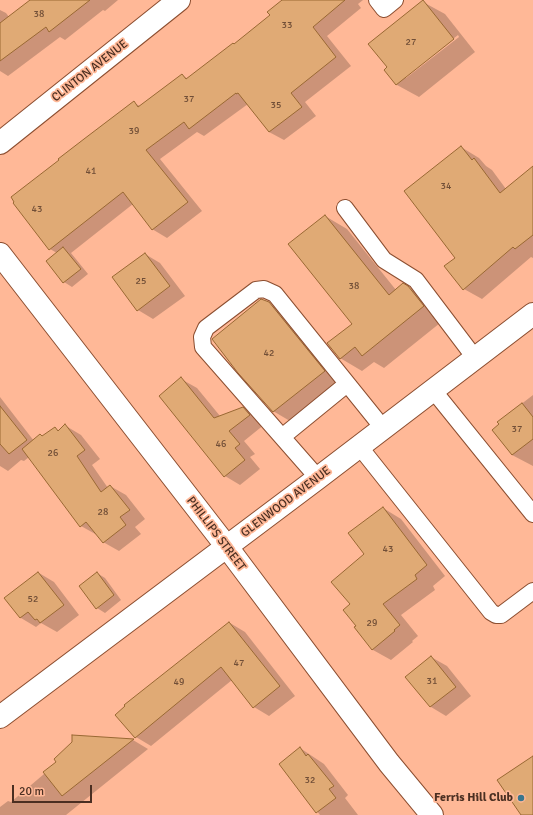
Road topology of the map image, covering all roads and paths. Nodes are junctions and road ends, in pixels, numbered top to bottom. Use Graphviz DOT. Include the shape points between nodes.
graph roads {
  1 [pos="179,0"];
  2 [pos="377,0"];
  3 [pos="395,0"];
  4 [pos="0,142"];
  5 [pos="345,208"];
  6 [pos="0,254"];
  7 [pos="533,314"];
  8 [pos="475,358"];
  9 [pos="347,384"];
  10 [pos="434,390"];
  11 [pos="383,428"];
  12 [pos="282,437"];
  13 [pos="359,446"];
  14 [pos="318,478"];
  15 [pos="533,514"];
  16 [pos="227,547"];
  17 [pos="533,591"];
  18 [pos="0,717"];
  19 [pos="432,815"];
  1 -- 4 [label="street, CLINTON AVENUE"];
  2 -- 3 [label="lane" via="384,9"];
  5 -- 8 [label="lane" via="384,260 416,280"];
  6 -- 16 [label="street, PHILLIPS STREET"];
  7 -- 8 [label="street, GLENWOOD AVENUE"];
  8 -- 10 [label="street, GLENWOOD AVENUE"];
  9 -- 11 [label="lane"];
  9 -- 12 [label="lane"];
  9 -- 12 [label="lane" via="275,294 264,289 256,290 206,328 202,337 203,347"];
  10 -- 11 [label="street, GLENWOOD AVENUE"];
  10 -- 15 [label="lane"];
  11 -- 13 [label="street, GLENWOOD AVENUE"];
  12 -- 14 [label="lane"];
  13 -- 14 [label="street, GLENWOOD AVENUE"];
  13 -- 17 [label="lane" via="491,612 501,616"];
  14 -- 16 [label="street, GLENWOOD AVENUE"];
  16 -- 18 [label="street, GLENWOOD AVENUE"];
  16 -- 19 [label="street, PHILLIPS STREET" via="389,763"];
}
